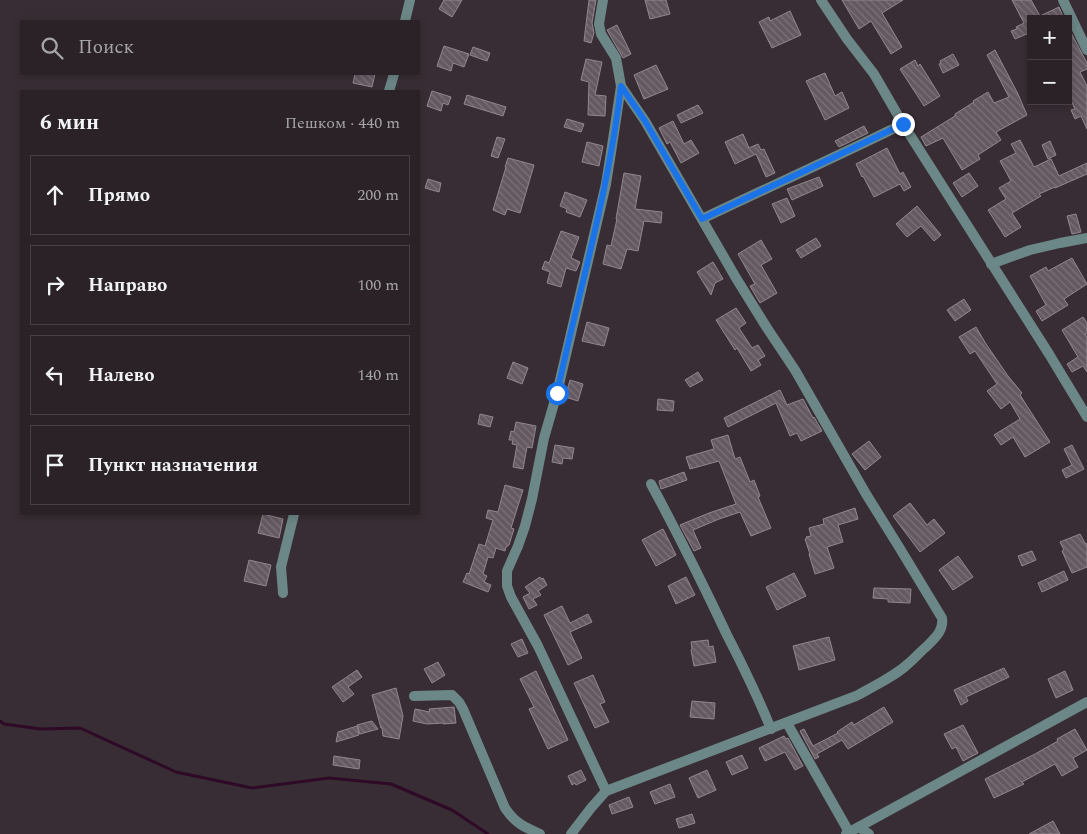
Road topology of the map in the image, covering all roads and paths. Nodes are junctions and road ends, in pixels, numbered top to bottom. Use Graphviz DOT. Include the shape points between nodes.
graph roads {
  1 [pos="410,0"];
  2 [pos="603,0"];
  3 [pos="820,0"];
  4 [pos="1063,0"];
  5 [pos="405,20"];
  6 [pos="1087,50"];
  7 [pos="394,75"];
  8 [pos="621,86"];
  9 [pos="389,90"];
  10 [pos="903,124"];
  11 [pos="702,219"];
  12 [pos="1087,238"];
  13 [pos="991,264"];
  14 [pos="1087,417"];
  15 [pos="652,484"];
  16 [pos="294,515"];
  17 [pos="283,593"];
  18 [pos="414,696"];
  19 [pos="1087,702"];
  20 [pos="787,723"];
  21 [pos="771,729"];
  22 [pos="606,791"];
  23 [pos="859,826"];
  24 [pos="848,833"];
  25 [pos="540,834"];
  26 [pos="570,834"];
  27 [pos="869,834"];
  1 -- 5 [label="street"];
  2 -- 8 [label="street" via="599,24 601,34 616,58"];
  3 -- 10 [label="street" via="874,74"];
  4 -- 6 [label="street"];
  7 -- 9 [label="street"];
  8 -- 11 [label="street"];
  8 -- 22 [label="street" via="606,184 525,526 508,571 506,586"];
  10 -- 11 [label="street"];
  10 -- 13 [label="street"];
  11 -- 20 [label="street" via="942,618 941,630 932,641 884,681 856,696"];
  12 -- 13 [label="street" via="1030,250"];
  13 -- 14 [label="street"];
  15 -- 21 [label="street"];
  16 -- 17 [label="street" via="281,567"];
  18 -- 25 [label="street" via="452,695 460,702 510,816"];
  19 -- 23 [label="street"];
  20 -- 21 [label="street"];
  20 -- 24 [label="street"];
  21 -- 22 [label="street"];
  22 -- 26 [label="street"];
  23 -- 24 [label="street"];
  23 -- 27 [label="street"];
}
